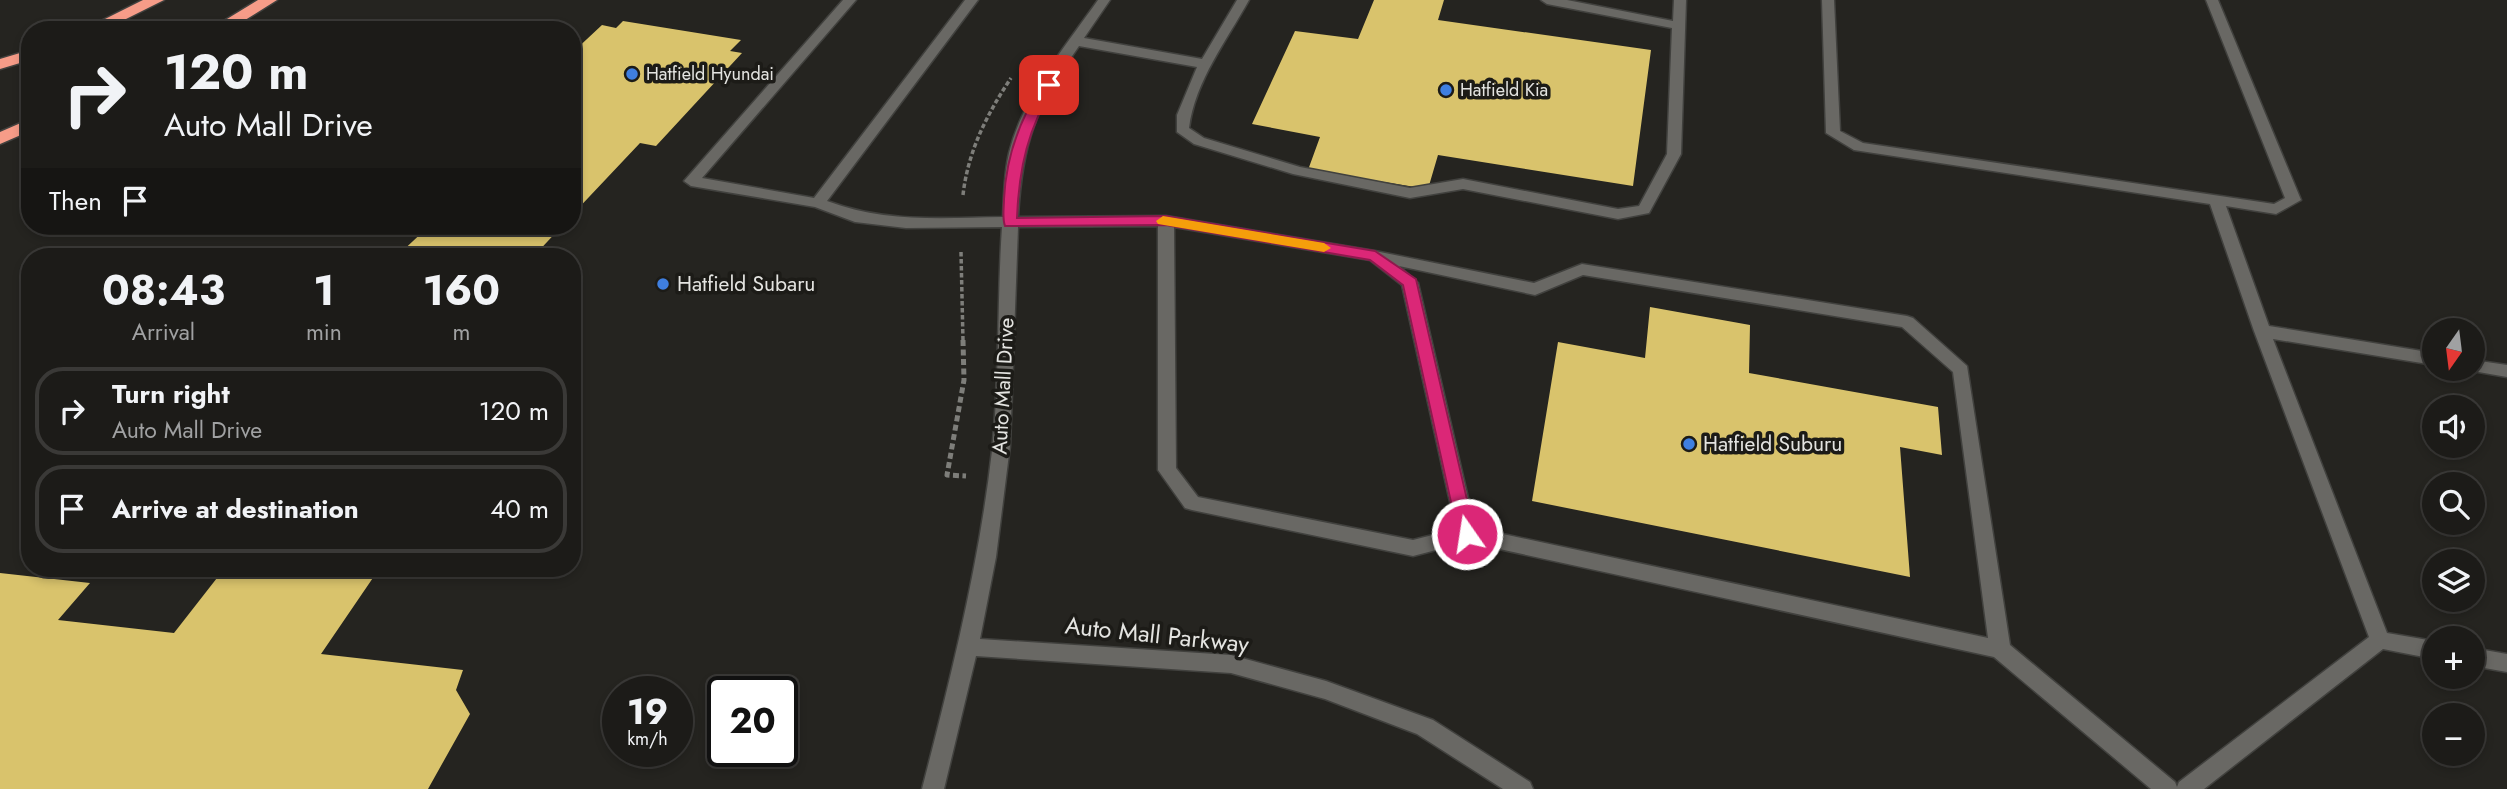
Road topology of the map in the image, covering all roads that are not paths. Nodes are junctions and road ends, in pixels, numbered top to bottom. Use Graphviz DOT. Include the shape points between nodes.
graph roads {
  1 [pos="156,0"];
  2 [pos="269,0"];
  3 [pos="850,0"];
  4 [pos="972,0"];
  5 [pos="1104,0"];
  6 [pos="1243,0"];
  7 [pos="1547,0"];
  8 [pos="1681,0"];
  9 [pos="1828,0"];
  10 [pos="2212,0"];
  11 [pos="110,21"];
  12 [pos="233,21"];
  13 [pos="1679,26"];
  14 [pos="1076,41"];
  15 [pos="21,58"];
  16 [pos="0,64"];
  17 [pos="1206,64"];
  18 [pos="21,128"];
  19 [pos="0,139"];
  20 [pos="2216,200"];
  21 [pos="818,203"];
  22 [pos="1166,221"];
  23 [pos="1010,223"];
  24 [pos="1375,256"];
  25 [pos="2262,331"];
  26 [pos="2422,357"];
  27 [pos="2485,368"];
  28 [pos="2507,371"];
  29 [pos="1467,534"];
  30 [pos="2380,640"];
  31 [pos="969,647"];
  32 [pos="2422,648"];
  33 [pos="2000,649"];
  34 [pos="2485,659"];
  35 [pos="2507,663"];
  36 [pos="933,789"];
  37 [pos="1522,789"];
  38 [pos="2167,789"];
  39 [pos="2187,789"];
  1 -- 11 [label="highway"];
  2 -- 12 [label="highway"];
  3 -- 21 [label="street" via="691,181"];
  4 -- 21 [label="street"];
  5 -- 14 [label="street, Auto Mall Drive"];
  6 -- 17 [label="street"];
  7 -- 13 [label="street"];
  8 -- 13 [label="street"];
  9 -- 20 [label="street" via="1833,134 1859,147"];
  10 -- 20 [label="street" via="2293,200 2276,209"];
  13 -- 17 [label="street" via="1674,154 1644,210 1618,214 1463,184 1410,193 1298,171 1199,141 1182,129 1181,115"];
  14 -- 17 [label="street"];
  14 -- 23 [label="street, Auto Mall Drive" via="1035,106 1020,141 1012,177"];
  15 -- 16 [label="highway"];
  18 -- 19 [label="highway"];
  20 -- 25 [label="street"];
  21 -- 23 [label="street" via="855,217 906,223"];
  22 -- 23 [label="street"];
  22 -- 24 [label="street"];
  22 -- 29 [label="street" via="1167,470 1192,503 1413,548"];
  23 -- 31 [label="street, Auto Mall Drive" via="999,477"];
  24 -- 29 [label="street" via="1410,283"];
  24 -- 33 [label="street" via="1535,289 1582,269 1907,322 1961,370"];
  25 -- 26 [label="street"];
  25 -- 30 [label="street"];
  27 -- 28 [label="street"];
  29 -- 33 [label="street"];
  30 -- 32 [label="street"];
  30 -- 39 [label="street"];
  31 -- 36 [label="street, Auto Mall Drive"];
  31 -- 37 [label="street, Auto Mall Parkway" via="1231,664 1425,727"];
  33 -- 38 [label="street"];
  34 -- 35 [label="street"];
}
